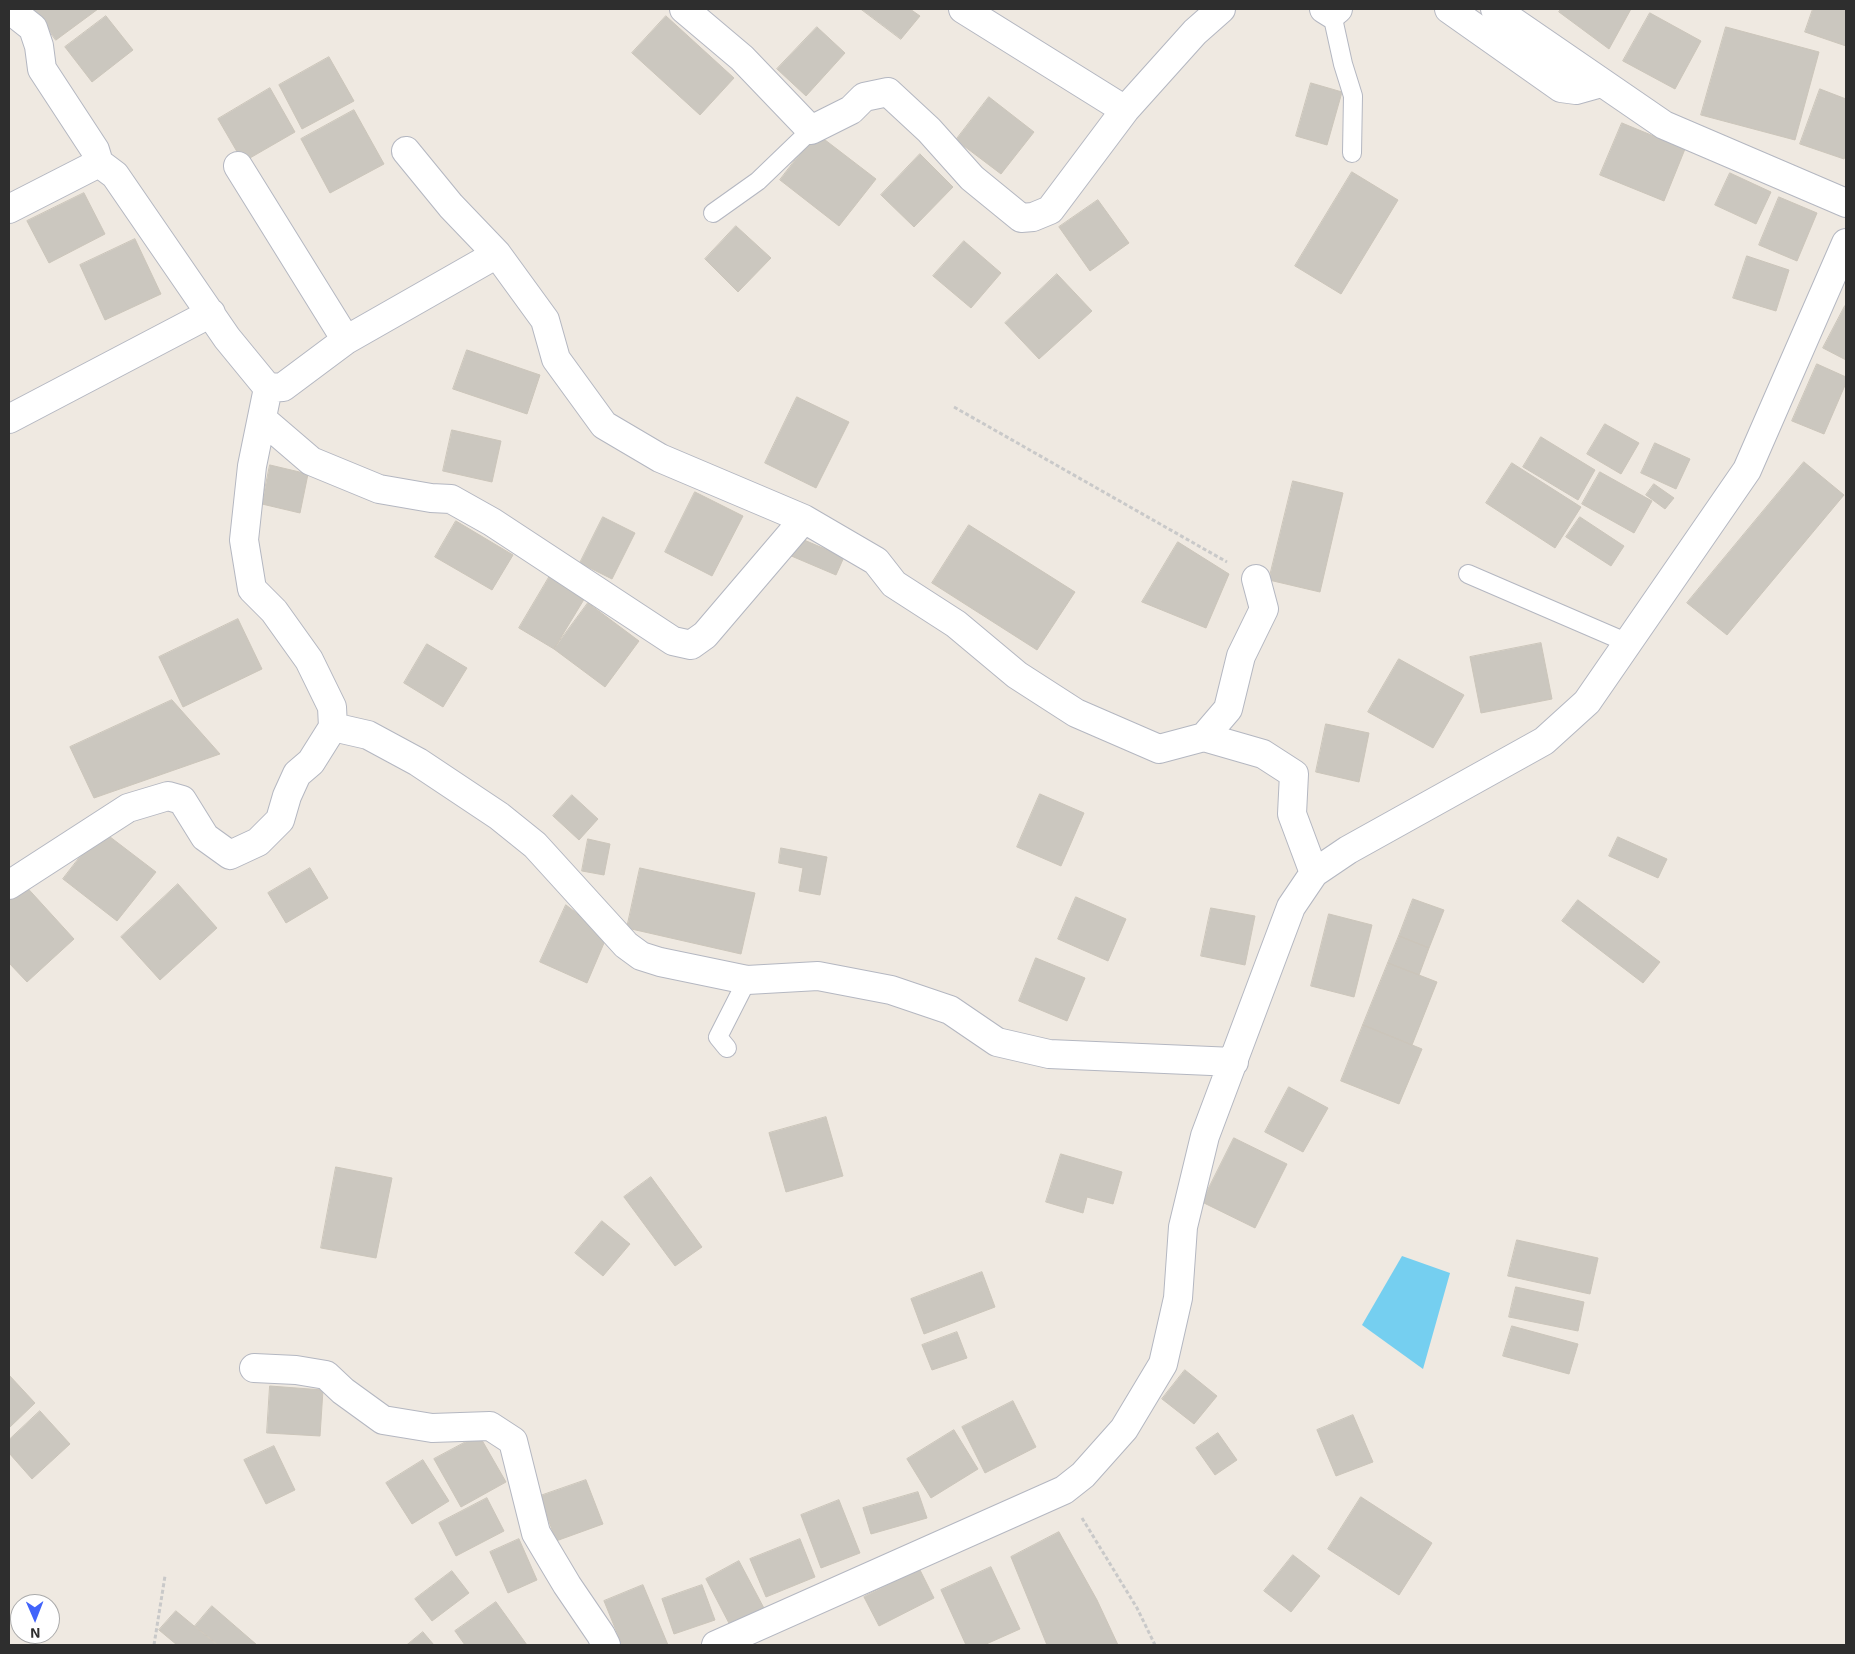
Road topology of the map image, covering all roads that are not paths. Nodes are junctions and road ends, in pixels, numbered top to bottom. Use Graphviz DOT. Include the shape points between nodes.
graph roads {
  1 [pos="9,9"];
  2 [pos="684,9"];
  3 [pos="963,9"];
  4 [pos="1221,9"];
  5 [pos="1449,9"];
  6 [pos="1495,9"];
  7 [pos="1331,10"];
  8 [pos="1601,83"];
  9 [pos="1125,110"];
  10 [pos="811,130"];
  11 [pos="406,150"];
  12 [pos="1352,153"];
  13 [pos="99,163"];
  14 [pos="238,166"];
  15 [pos="1846,203"];
  16 [pos="9,209"];
  17 [pos="713,213"];
  18 [pos="1846,243"];
  19 [pos="497,254"];
  20 [pos="211,313"];
  21 [pos="346,340"];
  22 [pos="268,388"];
  23 [pos="9,419"];
  24 [pos="262,419"];
  25 [pos="804,519"];
  26 [pos="1468,574"];
  27 [pos="1256,579"];
  28 [pos="1628,642"];
  29 [pos="333,727"];
  30 [pos="1204,737"];
  31 [pos="1314,873"];
  32 [pos="9,886"];
  33 [pos="747,980"];
  34 [pos="727,1048"];
  35 [pos="1234,1062"];
  36 [pos="254,1368"];
  37 [pos="606,1645"];
  38 [pos="716,1645"];
  1 -- 13 [label="street" via="33,28 40,46 42,69 95,150"];
  2 -- 10 [label="street" via="742,58"];
  3 -- 9 [label="street"];
  4 -- 9 [label="street" via="1195,32"];
  5 -- 8 [label="street" via="1561,88 1576,90"];
  6 -- 8 [label="street"];
  7 -- 12 [label="lane" via="1353,96"];
  8 -- 15 [label="street" via="1664,125"];
  9 -- 10 [label="street" via="1050,210 1021,218 972,178 929,130 888,92 864,97 851,110"];
  10 -- 17 [label="lane" via="758,181"];
  11 -- 19 [label="street" via="451,206"];
  13 -- 16 [label="street"];
  13 -- 20 [label="street" via="115,175"];
  14 -- 21 [label="street"];
  18 -- 28 [label="street" via="1746,470"];
  19 -- 21 [label="street"];
  19 -- 25 [label="street" via="545,320 556,359 604,425 660,458"];
  20 -- 22 [label="street"];
  20 -- 23 [label="street"];
  21 -- 22 [label="street" via="283,387"];
  22 -- 24 [label="street"];
  24 -- 25 [label="street" via="320,464 379,489 451,499 492,522 673,641 691,645 705,635"];
  24 -- 29 [label="street" via="252,466 244,540 252,589 274,611 309,660 332,707"];
  25 -- 30 [label="street" via="876,561 894,584 956,624 1017,675 1076,713 1159,749"];
  26 -- 28 [label="lane"];
  27 -- 30 [label="street" via="1264,609 1240,656 1228,709"];
  28 -- 31 [label="street" via="1587,702 1544,741 1348,850"];
  29 -- 32 [label="street" via="311,762 297,774 280,820 258,842 230,854 205,837 182,800 168,796 128,808"];
  29 -- 33 [label="street" via="368,735 418,762 499,816 535,845 626,945 641,956"];
  30 -- 31 [label="street" via="1263,754 1294,774 1292,814"];
  31 -- 35 [label="street" via="1290,907"];
  33 -- 34 [label="lane" via="718,1037"];
  33 -- 35 [label="street" via="818,976 891,990 950,1010 997,1042 1049,1054"];
  35 -- 38 [label="street" via="1205,1136 1184,1227 1178,1298 1163,1364 1124,1429 1083,1475 1064,1490"];
  36 -- 37 [label="street" via="296,1370 326,1376 383,1420 432,1428 490,1426 513,1441 536,1534"];
}
